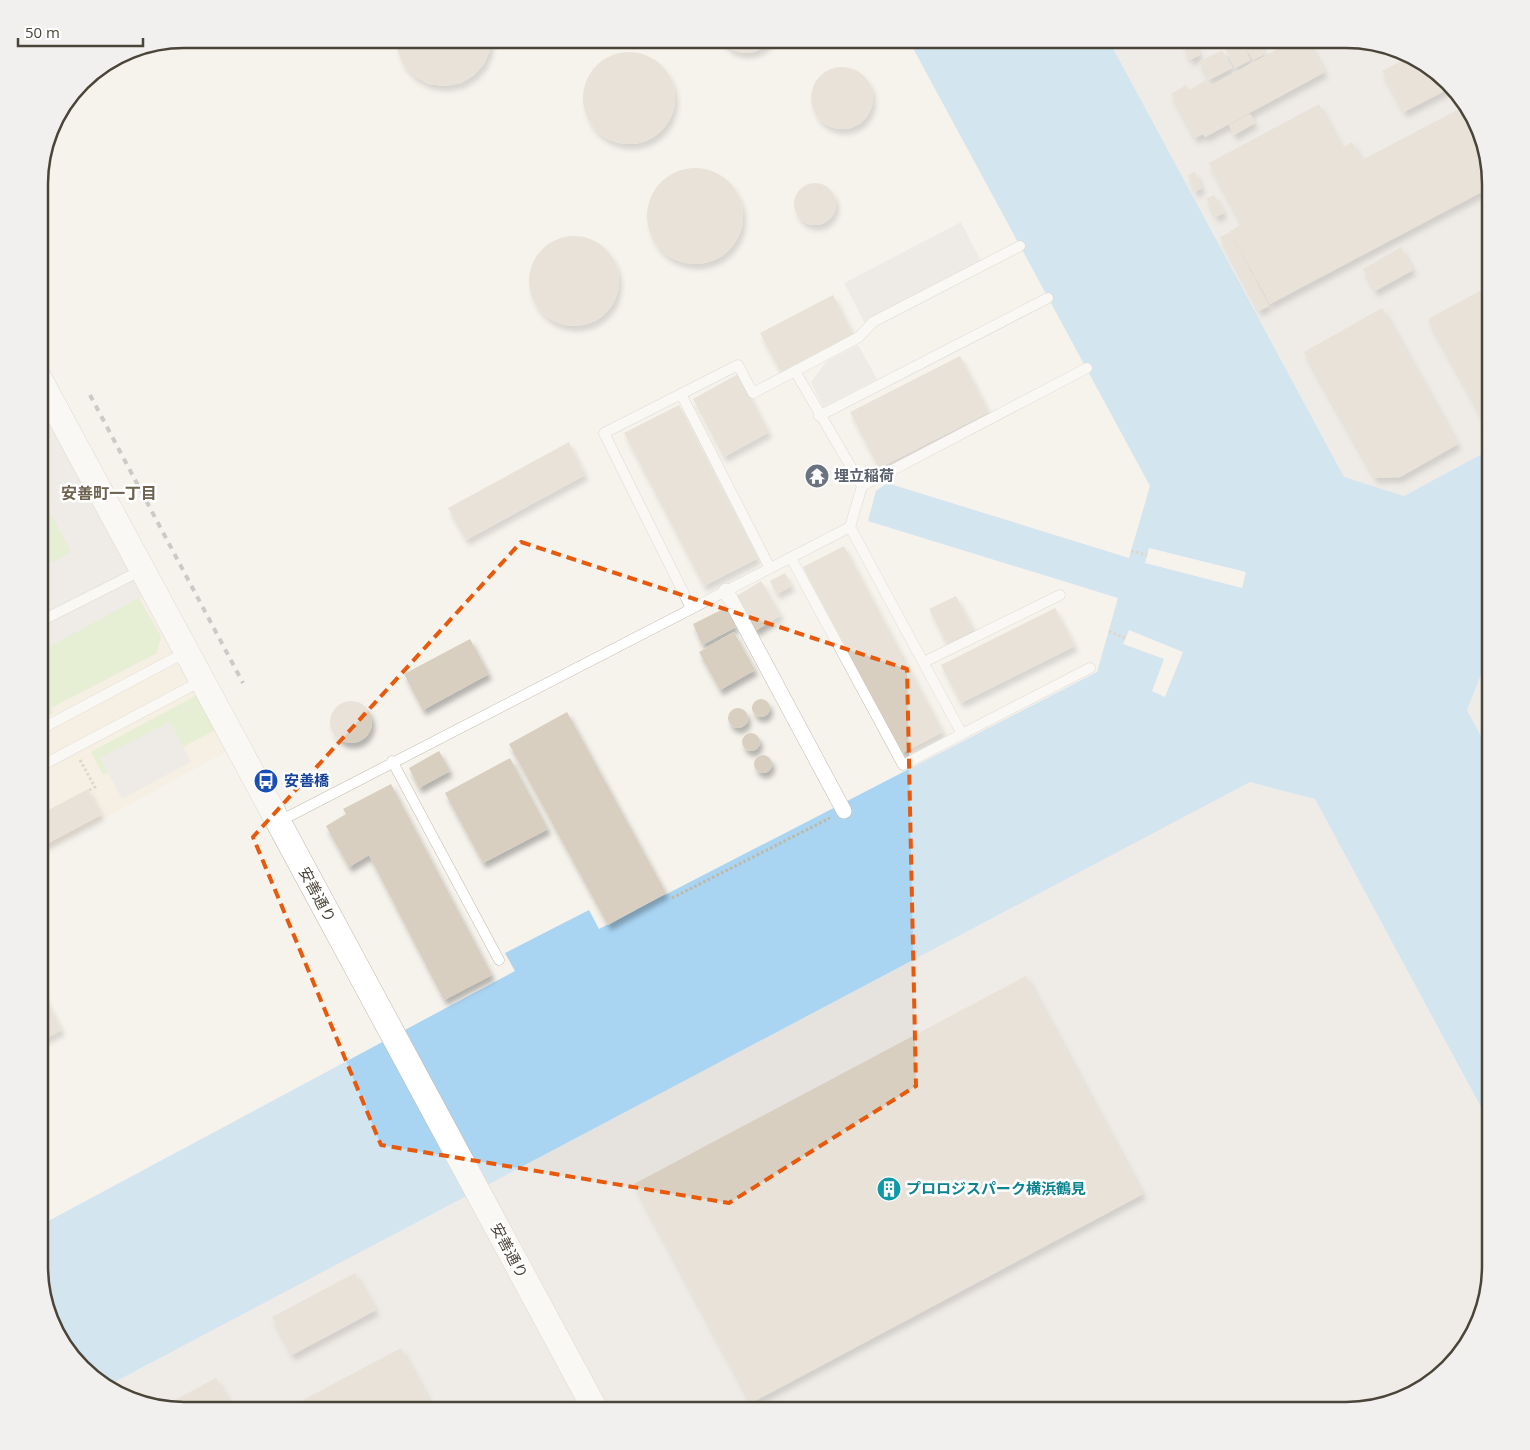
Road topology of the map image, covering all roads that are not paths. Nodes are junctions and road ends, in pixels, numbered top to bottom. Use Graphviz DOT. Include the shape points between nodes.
graph roads {
  1 [pos="1020,246"];
  2 [pos="1048,298"];
  3 [pos="1087,368"];
  4 [pos="795,371"];
  5 [pos="681,394"];
  6 [pos="48,395"];
  7 [pos="819,416"];
  8 [pos="862,486"];
  9 [pos="850,527"];
  10 [pos="790,558"];
  11 [pos="770,568"];
  12 [pos="142,570"];
  13 [pos="726,591"];
  14 [pos="1060,595"];
  15 [pos="691,608"];
  16 [pos="48,617"];
  17 [pos="186,652"];
  18 [pos="924,662"];
  19 [pos="1090,668"];
  20 [pos="201,681"];
  21 [pos="48,725"];
  22 [pos="962,734"];
  23 [pos="392,761"];
  24 [pos="48,762"];
  25 [pos="844,810"];
  26 [pos="277,822"];
  27 [pos="499,960"];
  28 [pos="591,1402"];
  1 -- 4 [label="lane" via="873,322 860,336"];
  2 -- 7 [label="lane"];
  3 -- 8 [label="lane"];
  4 -- 5 [label="lane" via="753,393 738,365"];
  4 -- 7 [label="lane"];
  5 -- 11 [label="lane"];
  5 -- 15 [label="lane" via="604,433"];
  6 -- 12 [label="street, 安善通り"];
  7 -- 8 [label="lane"];
  8 -- 9 [label="lane"];
  9 -- 10 [label="lane"];
  9 -- 18 [label="lane"];
  10 -- 11 [label="lane"];
  10 -- 22 [label="lane" via="903,765"];
  11 -- 13 [label="lane"];
  12 -- 16 [label="lane"];
  12 -- 17 [label="street, 安善通り"];
  13 -- 15 [label="lane"];
  13 -- 25 [label="street"];
  14 -- 18 [label="lane"];
  15 -- 23 [label="lane"];
  17 -- 20 [label="street, 安善通り"];
  17 -- 21 [label="lane"];
  18 -- 22 [label="lane"];
  19 -- 22 [label="lane"];
  20 -- 24 [label="lane"];
  20 -- 26 [label="street, 安善通り"];
  23 -- 26 [label="lane"];
  23 -- 27 [label="lane"];
  26 -- 28 [label="street, 安善通り"];
}
